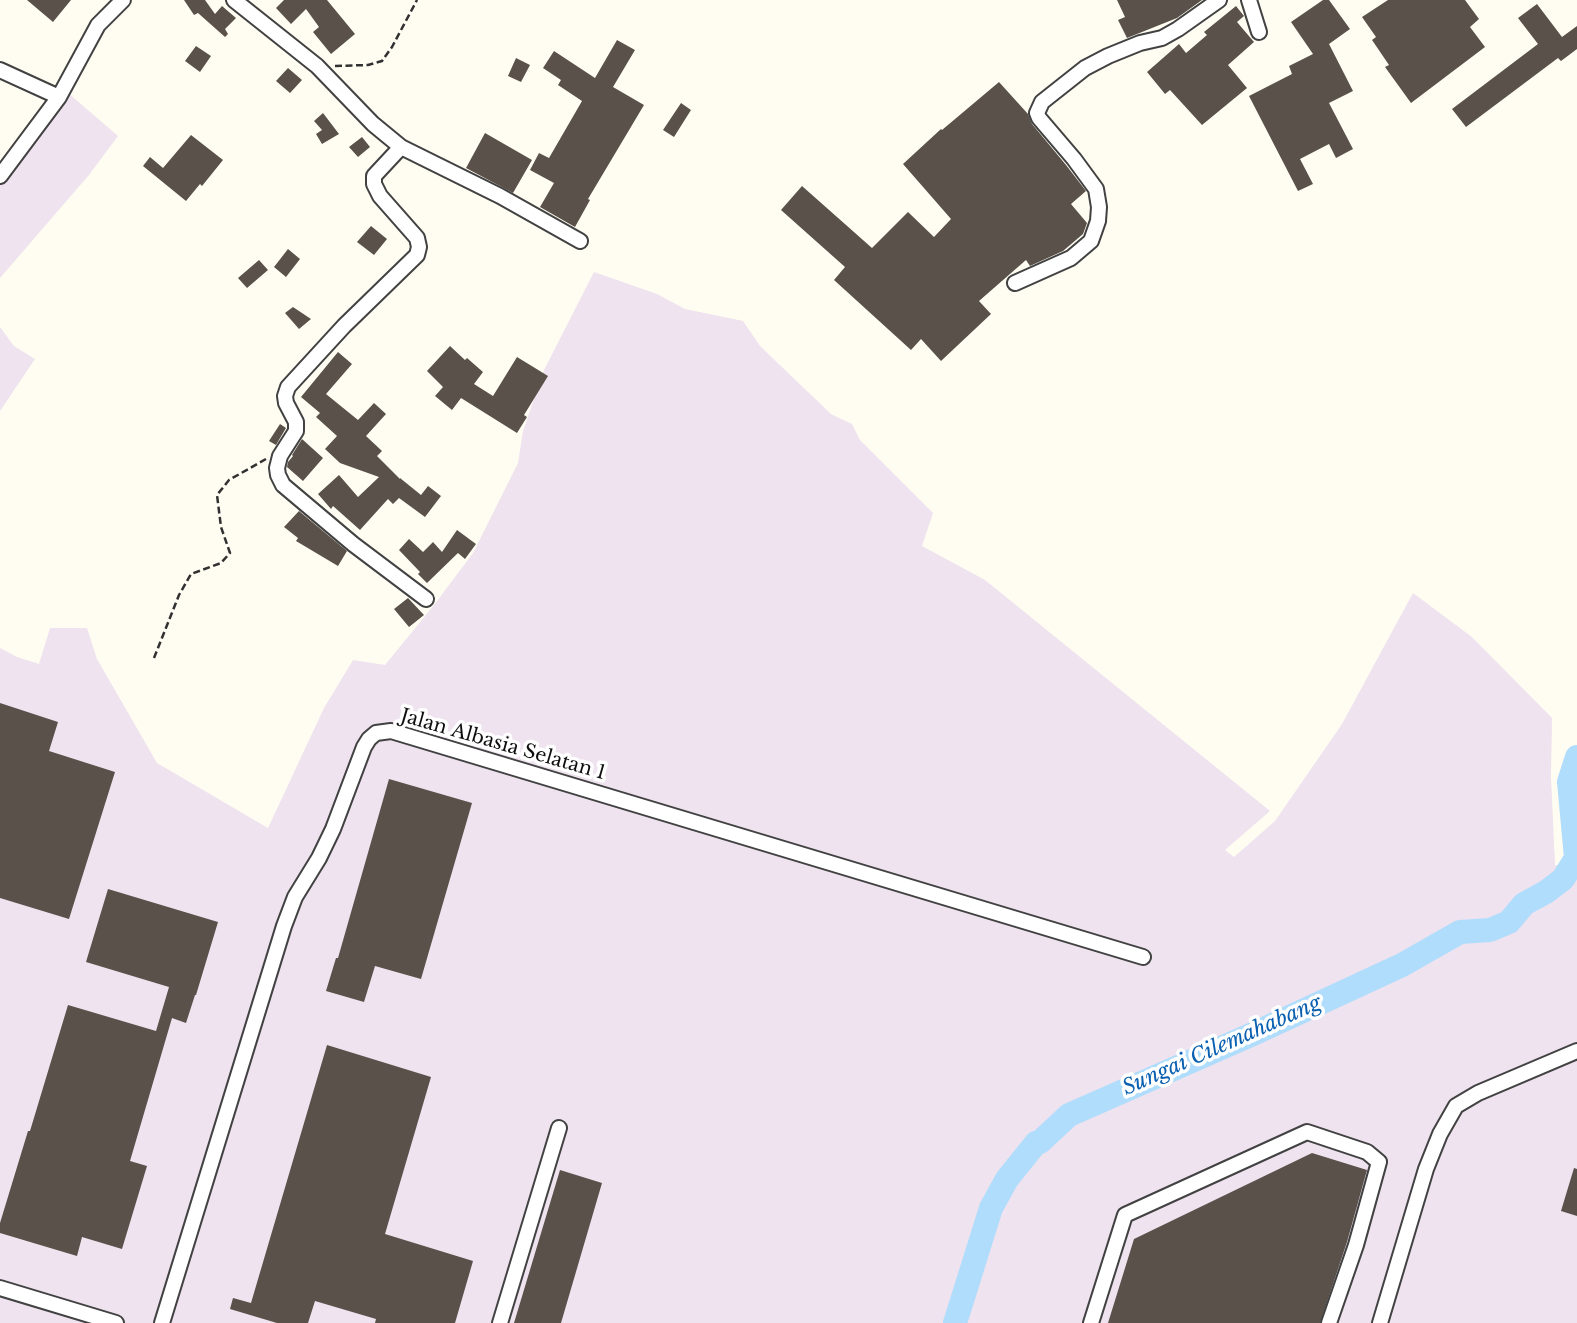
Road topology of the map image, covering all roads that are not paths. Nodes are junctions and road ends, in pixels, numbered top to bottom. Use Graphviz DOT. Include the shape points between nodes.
graph roads {
  1 [pos="123,0"];
  2 [pos="234,0"];
  3 [pos="1219,0"];
  4 [pos="1249,0"];
  5 [pos="1259,32"];
  6 [pos="0,70"];
  7 [pos="59,97"];
  8 [pos="401,148"];
  9 [pos="0,176"];
  10 [pos="580,241"];
  11 [pos="1015,283"];
  12 [pos="426,599"];
  13 [pos="1143,957"];
  14 [pos="1577,1051"];
  15 [pos="559,1128"];
  16 [pos="0,1288"];
  17 [pos="116,1323"];
  18 [pos="162,1323"];
  19 [pos="499,1323"];
  20 [pos="1091,1323"];
  21 [pos="1329,1323"];
  22 [pos="1380,1323"];
  1 -- 7 [label="street" via="98,24"];
  2 -- 8 [label="street" via="317,66"];
  3 -- 11 [label="street" via="1162,38 1085,68 1042,102 1039,118 1096,189 1098,222 1091,241 1071,258"];
  4 -- 5 [label="street"];
  6 -- 7 [label="street"];
  7 -- 9 [label="street"];
  8 -- 10 [label="street"];
  8 -- 12 [label="street" via="374,176 374,184 417,237 417,255 288,387 286,403 296,431 277,468 283,485"];
  13 -- 18 [label="street, Jalan Albasia Selatan 1" via="391,731 376,733 364,747 332,829 284,926"];
  14 -- 22 [label="street" via="1456,1106 1426,1169"];
  15 -- 19 [label="street"];
  16 -- 17 [label="street"];
  20 -- 21 [label="street" via="1125,1215 1307,1132 1367,1152 1379,1162"];
}
